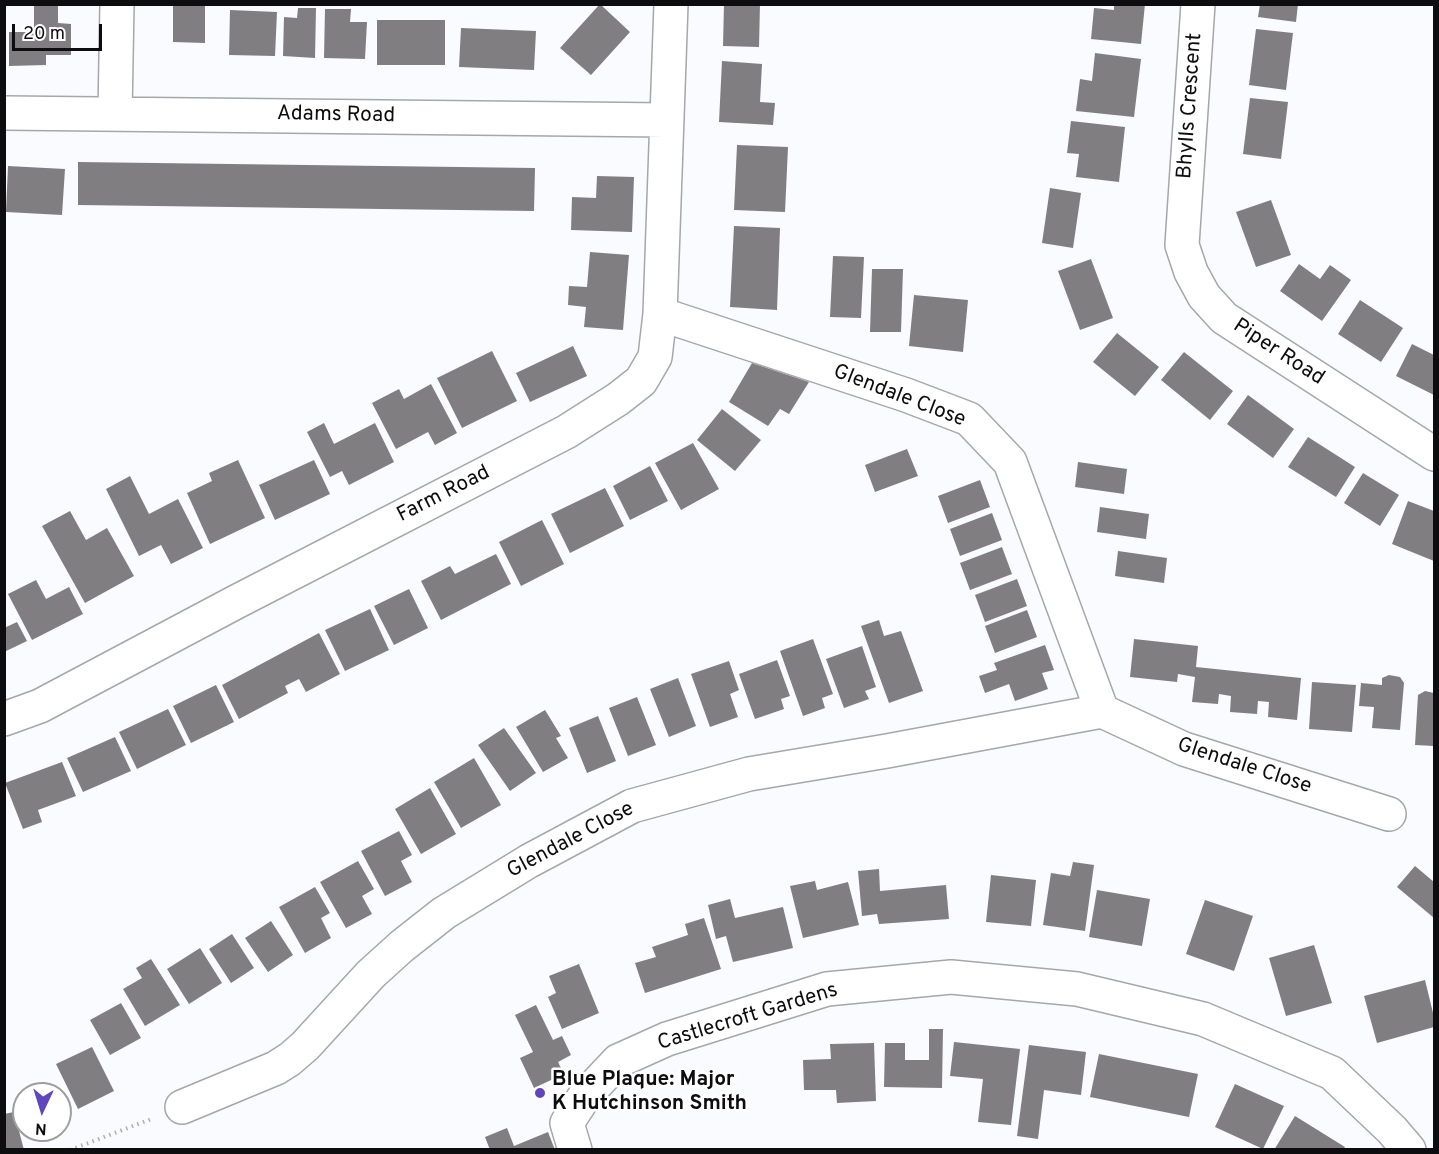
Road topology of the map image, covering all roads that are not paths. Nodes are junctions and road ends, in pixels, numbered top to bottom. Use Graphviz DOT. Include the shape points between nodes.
graph roads {
  1 [pos="117,4"];
  2 [pos="671,4"];
  3 [pos="1198,4"];
  4 [pos="4,113"];
  5 [pos="115,113"];
  6 [pos="667,120"];
  7 [pos="1184,207"];
  8 [pos="660,314"];
  9 [pos="1434,454"];
  10 [pos="1102,711"];
  11 [pos="4,719"];
  12 [pos="1389,814"];
  13 [pos="182,1107"];
  14 [pos="575,1149"];
  15 [pos="1408,1149"];
  1 -- 5 [label="street"];
  2 -- 6 [label="street, Farm Road"];
  3 -- 7 [label="street, Bhylls Crescent"];
  4 -- 5 [label="street, Adams Road"];
  5 -- 6 [label="street, Adams Road"];
  6 -- 8 [label="street, Farm Road"];
  7 -- 9 [label="street, Piper Road" via="1182,245 1191,272 1204,296 1224,318"];
  8 -- 10 [label="street, Glendale Close" via="969,419 1010,462"];
  8 -- 11 [label="street, Farm Road" via="655,357 640,381 566,432 40,706"];
  10 -- 12 [label="street, Glendale Close" via="1184,749"];
  10 -- 13 [label="street, Glendale Close" via="749,774 632,806 529,861 444,913 379,967 305,1046 276,1068"];
  14 -- 15 [label="street, Castlecroft Gardens" via="567,1123 584,1096 618,1061 668,1040 827,989 951,977 1077,989 1203,1019 1332,1073"];
}
